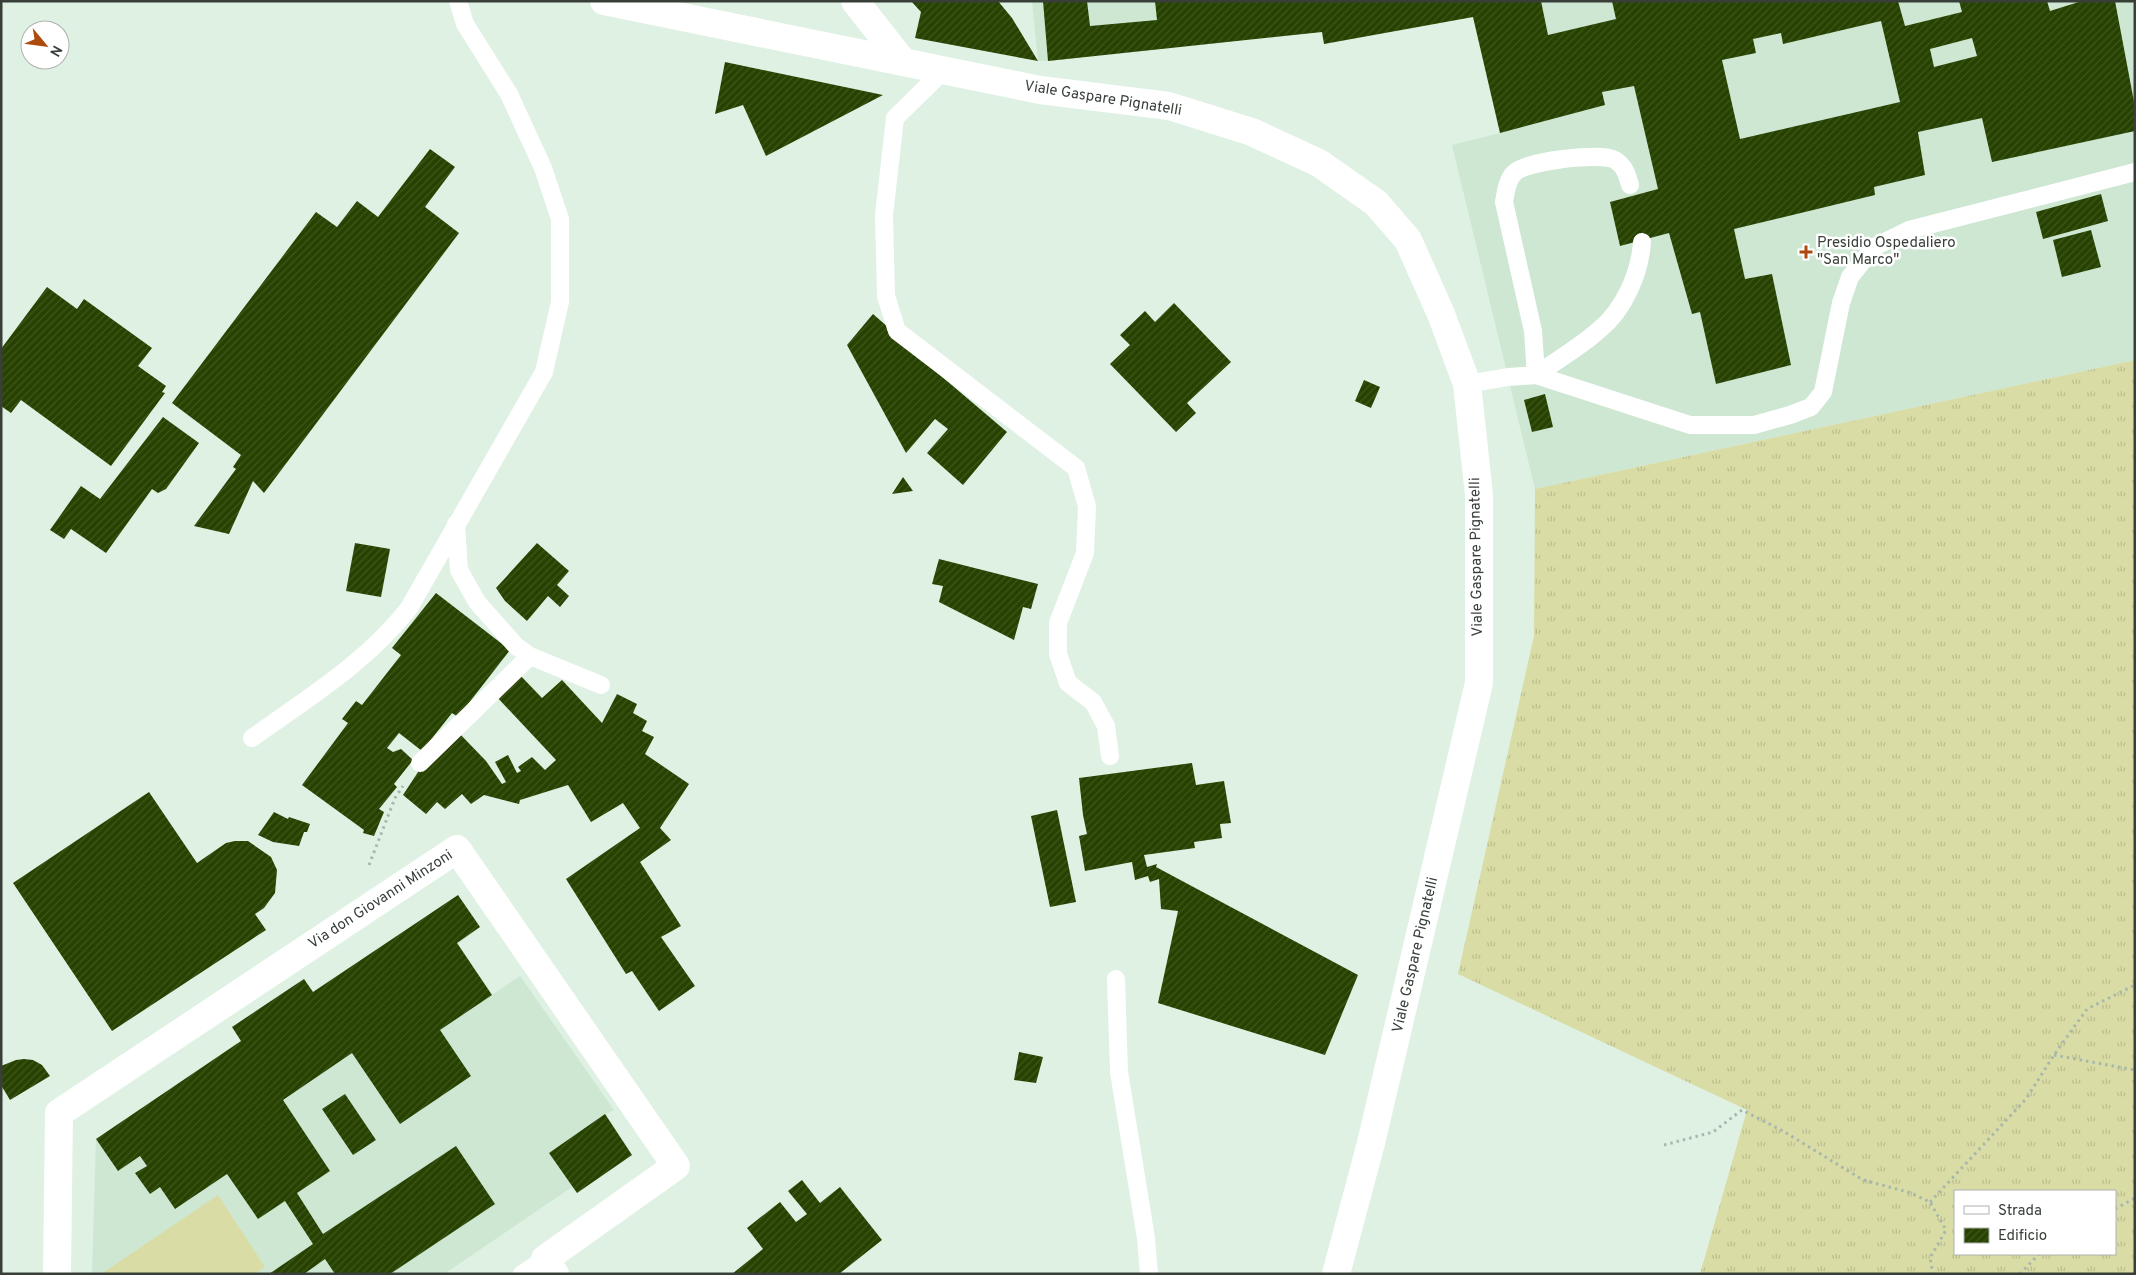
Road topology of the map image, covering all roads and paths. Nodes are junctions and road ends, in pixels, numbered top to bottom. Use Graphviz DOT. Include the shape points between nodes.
graph roads {
  1 [pos="458,1"];
  2 [pos="604,1"];
  3 [pos="855,1"];
  4 [pos="903,62"];
  5 [pos="944,70"];
  6 [pos="2135,172"];
  7 [pos="1630,186"];
  8 [pos="1642,242"];
  9 [pos="1536,374"];
  10 [pos="1467,384"];
  11 [pos="456,524"];
  12 [pos="530,656"];
  13 [pos="601,685"];
  14 [pos="252,738"];
  15 [pos="1110,756"];
  16 [pos="420,764"];
  17 [pos="366,910"];
  18 [pos="1116,979"];
  19 [pos="2135,985"];
  20 [pos="2054,1055"];
  21 [pos="2135,1070"];
  22 [pos="1664,1145"];
  23 [pos="2135,1198"];
  24 [pos="1930,1202"];
  25 [pos="2116,1208"];
  26 [pos="2038,1255"];
  27 [pos="550,1266"];
  28 [pos="57,1274"];
  29 [pos="522,1274"];
  30 [pos="1149,1274"];
  31 [pos="1336,1274"];
  32 [pos="1933,1274"];
  33 [pos="2020,1274"];
  1 -- 11 [label="lane" via="465,24 509,94 543,168 560,219 560,302 544,372"];
  2 -- 4 [label="street, Viale Gaspare Pignatelli"];
  3 -- 4 [label="street"];
  4 -- 5 [label="street, Viale Gaspare Pignatelli"];
  5 -- 10 [label="street, Viale Gaspare Pignatelli" via="1040,90 1169,106 1252,132 1319,163 1376,203 1408,240"];
  5 -- 15 [label="lane" via="895,118 884,215 886,296 897,331 1076,468 1087,506 1086,554 1058,623 1058,654 1068,683 1093,702 1106,726"];
  6 -- 9 [label="lane" via="1909,230 1874,247 1850,277 1841,303 1823,392 1811,408 1754,425 1690,425"];
  7 -- 9 [label="lane" via="1625,169 1614,159 1596,156 1531,165 1515,172 1507,185 1504,202 1533,331"];
  8 -- 9 [label="lane" via="1632,283 1618,309 1601,330"];
  9 -- 10 [label="lane"];
  10 -- 31 [label="street, Viale Gaspare Pignatelli" via="1479,495 1479,683 1371,1143"];
  11 -- 12 [label="lane" via="459,570 477,602 516,646"];
  11 -- 14 [label="lane" via="409,608 391,632 353,666"];
  12 -- 13 [label="lane"];
  12 -- 16 [label="lane"];
  16 -- 17 [label="path" via="395,798 380,836 363,882"];
  17 -- 27 [label="street, Via don Giovanni Minzoni" via="457,849 676,1166"];
  17 -- 28 [label="street, Via don Giovanni Minzoni" via="60,1113"];
  18 -- 30 [label="lane" via="1119,1072"];
  19 -- 20 [label="path" via="2087,1009"];
  20 -- 21 [label="path"];
  20 -- 24 [label="path" via="2026,1099"];
  22 -- 24 [label="path" via="1713,1132 1742,1110 1863,1180 1908,1192"];
  23 -- 25 [label="path"];
  24 -- 32 [label="path" via="1946,1230 1930,1258"];
  26 -- 33 [label="path"];
  27 -- 29 [label="lane"];
}
